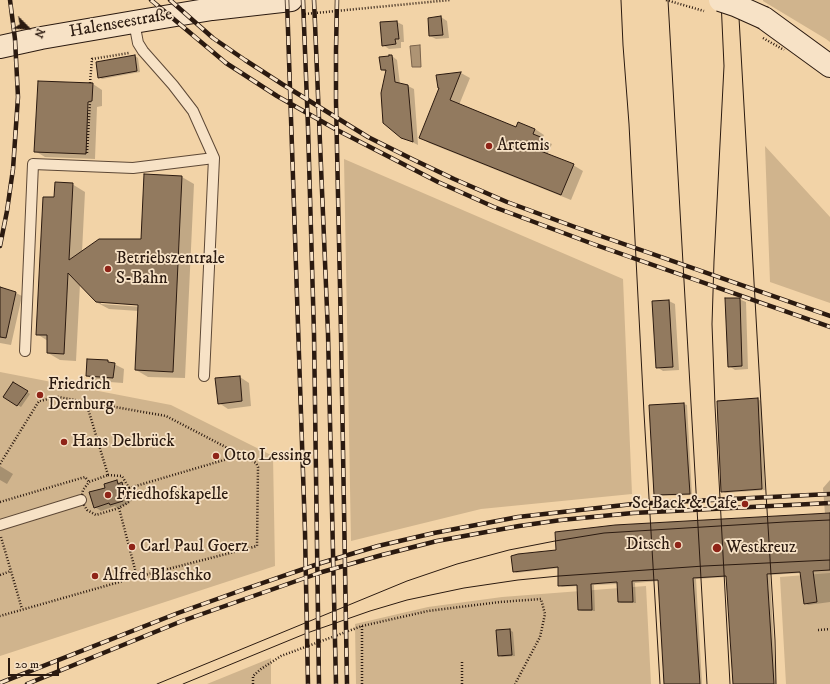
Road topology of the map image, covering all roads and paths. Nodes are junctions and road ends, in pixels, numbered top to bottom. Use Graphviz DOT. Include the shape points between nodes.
graph roads {
  1 [pos="291,0"];
  2 [pos="720,0"];
  3 [pos="134,22"];
  4 [pos="0,47"];
  5 [pos="143,51"];
  6 [pos="830,66"];
  7 [pos="90,83"];
  8 [pos="90,102"];
  9 [pos="214,158"];
  10 [pos="86,165"];
  11 [pos="25,351"];
  12 [pos="204,376"];
  13 [pos="86,402"];
  14 [pos="241,455"];
  15 [pos="0,464"];
  16 [pos="89,482"];
  17 [pos="128,488"];
  18 [pos="81,500"];
  19 [pos="0,502"];
  20 [pos="0,525"];
  21 [pos="0,532"];
  22 [pos="11,571"];
  23 [pos="0,574"];
  24 [pos="137,576"];
  25 [pos="22,609"];
  26 [pos="0,616"];
  27 [pos="362,626"];
  28 [pos="830,629"];
  29 [pos="818,630"];
  30 [pos="462,661"];
  31 [pos="253,684"];
  32 [pos="362,684"];
  33 [pos="462,684"];
  34 [pos="515,684"];
  1 -- 3 [label="main road, Halenseestraße" via="212,9"];
  2 -- 6 [label="main road, bridge" via="764,18"];
  3 -- 4 [label="main road, Halenseestraße"];
  3 -- 5 [label="lane" via="138,43"];
  5 -- 7 [label="path" via="92,59"];
  5 -- 9 [label="lane" via="193,111"];
  8 -- 10 [label="path"];
  9 -- 10 [label="lane" via="133,168"];
  9 -- 12 [label="lane"];
  10 -- 11 [label="lane" via="33,164"];
  13 -- 14 [label="path" via="166,416"];
  13 -- 15 [label="path" via="58,397 39,402"];
  13 -- 17 [label="path" via="108,475 122,476"];
  14 -- 17 [label="path"];
  14 -- 24 [label="path" via="256,463 258,467 257,546"];
  16 -- 19 [label="path" via="85,477"];
  17 -- 24 [label="path" via="129,502 119,508"];
  18 -- 20 [label="lane"];
  21 -- 22 [label="path"];
  22 -- 23 [label="path"];
  22 -- 25 [label="path"];
  24 -- 25 [label="path"];
  25 -- 26 [label="path"];
  27 -- 31 [label="path" via="281,656 253,676"];
  27 -- 32 [label="path"];
  27 -- 34 [label="path" via="428,611 541,599 545,614 540,637"];
  28 -- 29 [label="path"];
  30 -- 33 [label="path"];
}
